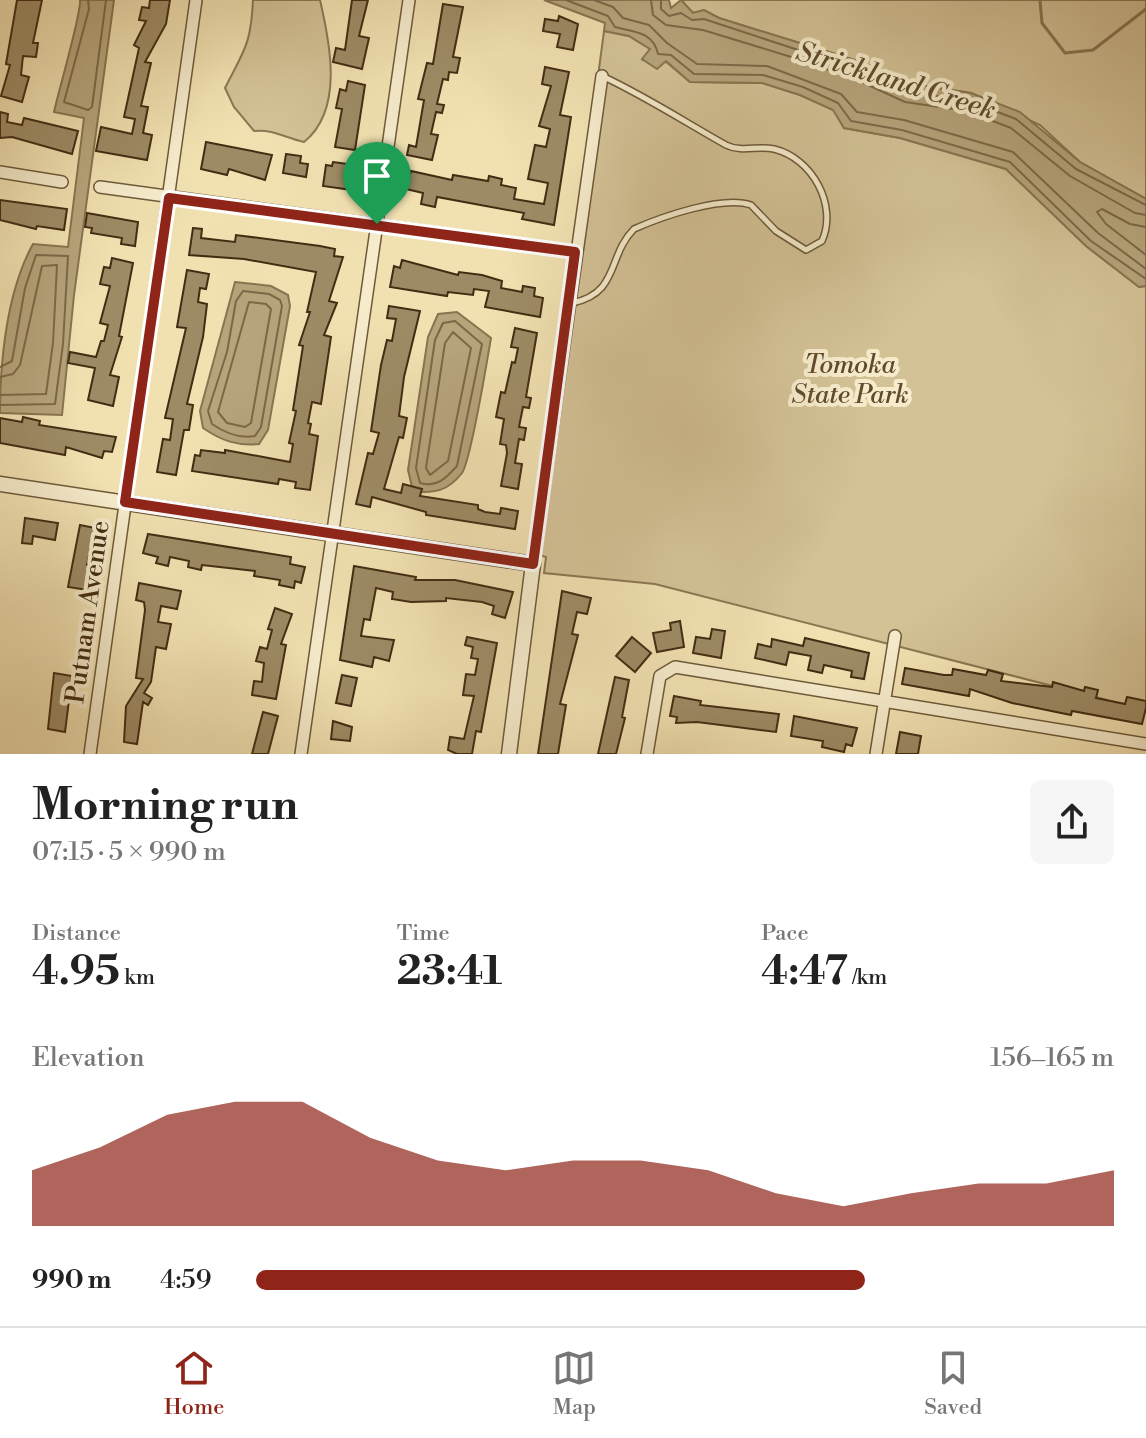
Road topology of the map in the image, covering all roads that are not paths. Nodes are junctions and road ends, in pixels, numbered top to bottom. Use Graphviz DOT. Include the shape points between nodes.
graph roads {
  1 [pos="196,0"];
  2 [pos="409,0"];
  3 [pos="602,76"];
  4 [pos="0,172"];
  5 [pos="62,182"];
  6 [pos="100,187"];
  7 [pos="169,198"];
  8 [pos="377,224"];
  9 [pos="575,252"];
  10 [pos="568,304"];
  11 [pos="0,484"];
  12 [pos="125,502"];
  13 [pos="330,533"];
  14 [pos="533,564"];
  15 [pos="895,636"];
  16 [pos="885,701"];
  17 [pos="1146,744"];
  18 [pos="90,754"];
  19 [pos="301,754"];
  20 [pos="509,754"];
  21 [pos="647,754"];
  22 [pos="876,754"];
  1 -- 7 [label="street, Putnam Avenue"];
  2 -- 8 [label="street"];
  3 -- 9 [label="street"];
  3 -- 10 [label="lane" via="732,148 774,149 797,159 821,191 828,225 822,241 806,250 787,241 744,202 666,217 634,229 604,286"];
  4 -- 5 [label="street"];
  6 -- 7 [label="street"];
  7 -- 8 [label="street"];
  7 -- 12 [label="street, Putnam Avenue"];
  8 -- 9 [label="street"];
  8 -- 13 [label="street"];
  9 -- 10 [label="street"];
  10 -- 14 [label="street"];
  11 -- 12 [label="street"];
  12 -- 13 [label="street"];
  12 -- 18 [label="street, Putnam Avenue"];
  13 -- 14 [label="street"];
  13 -- 19 [label="street"];
  14 -- 20 [label="street"];
  15 -- 16 [label="street"];
  16 -- 17 [label="street"];
  16 -- 21 [label="street" via="675,667 660,676"];
  16 -- 22 [label="street"];
}
